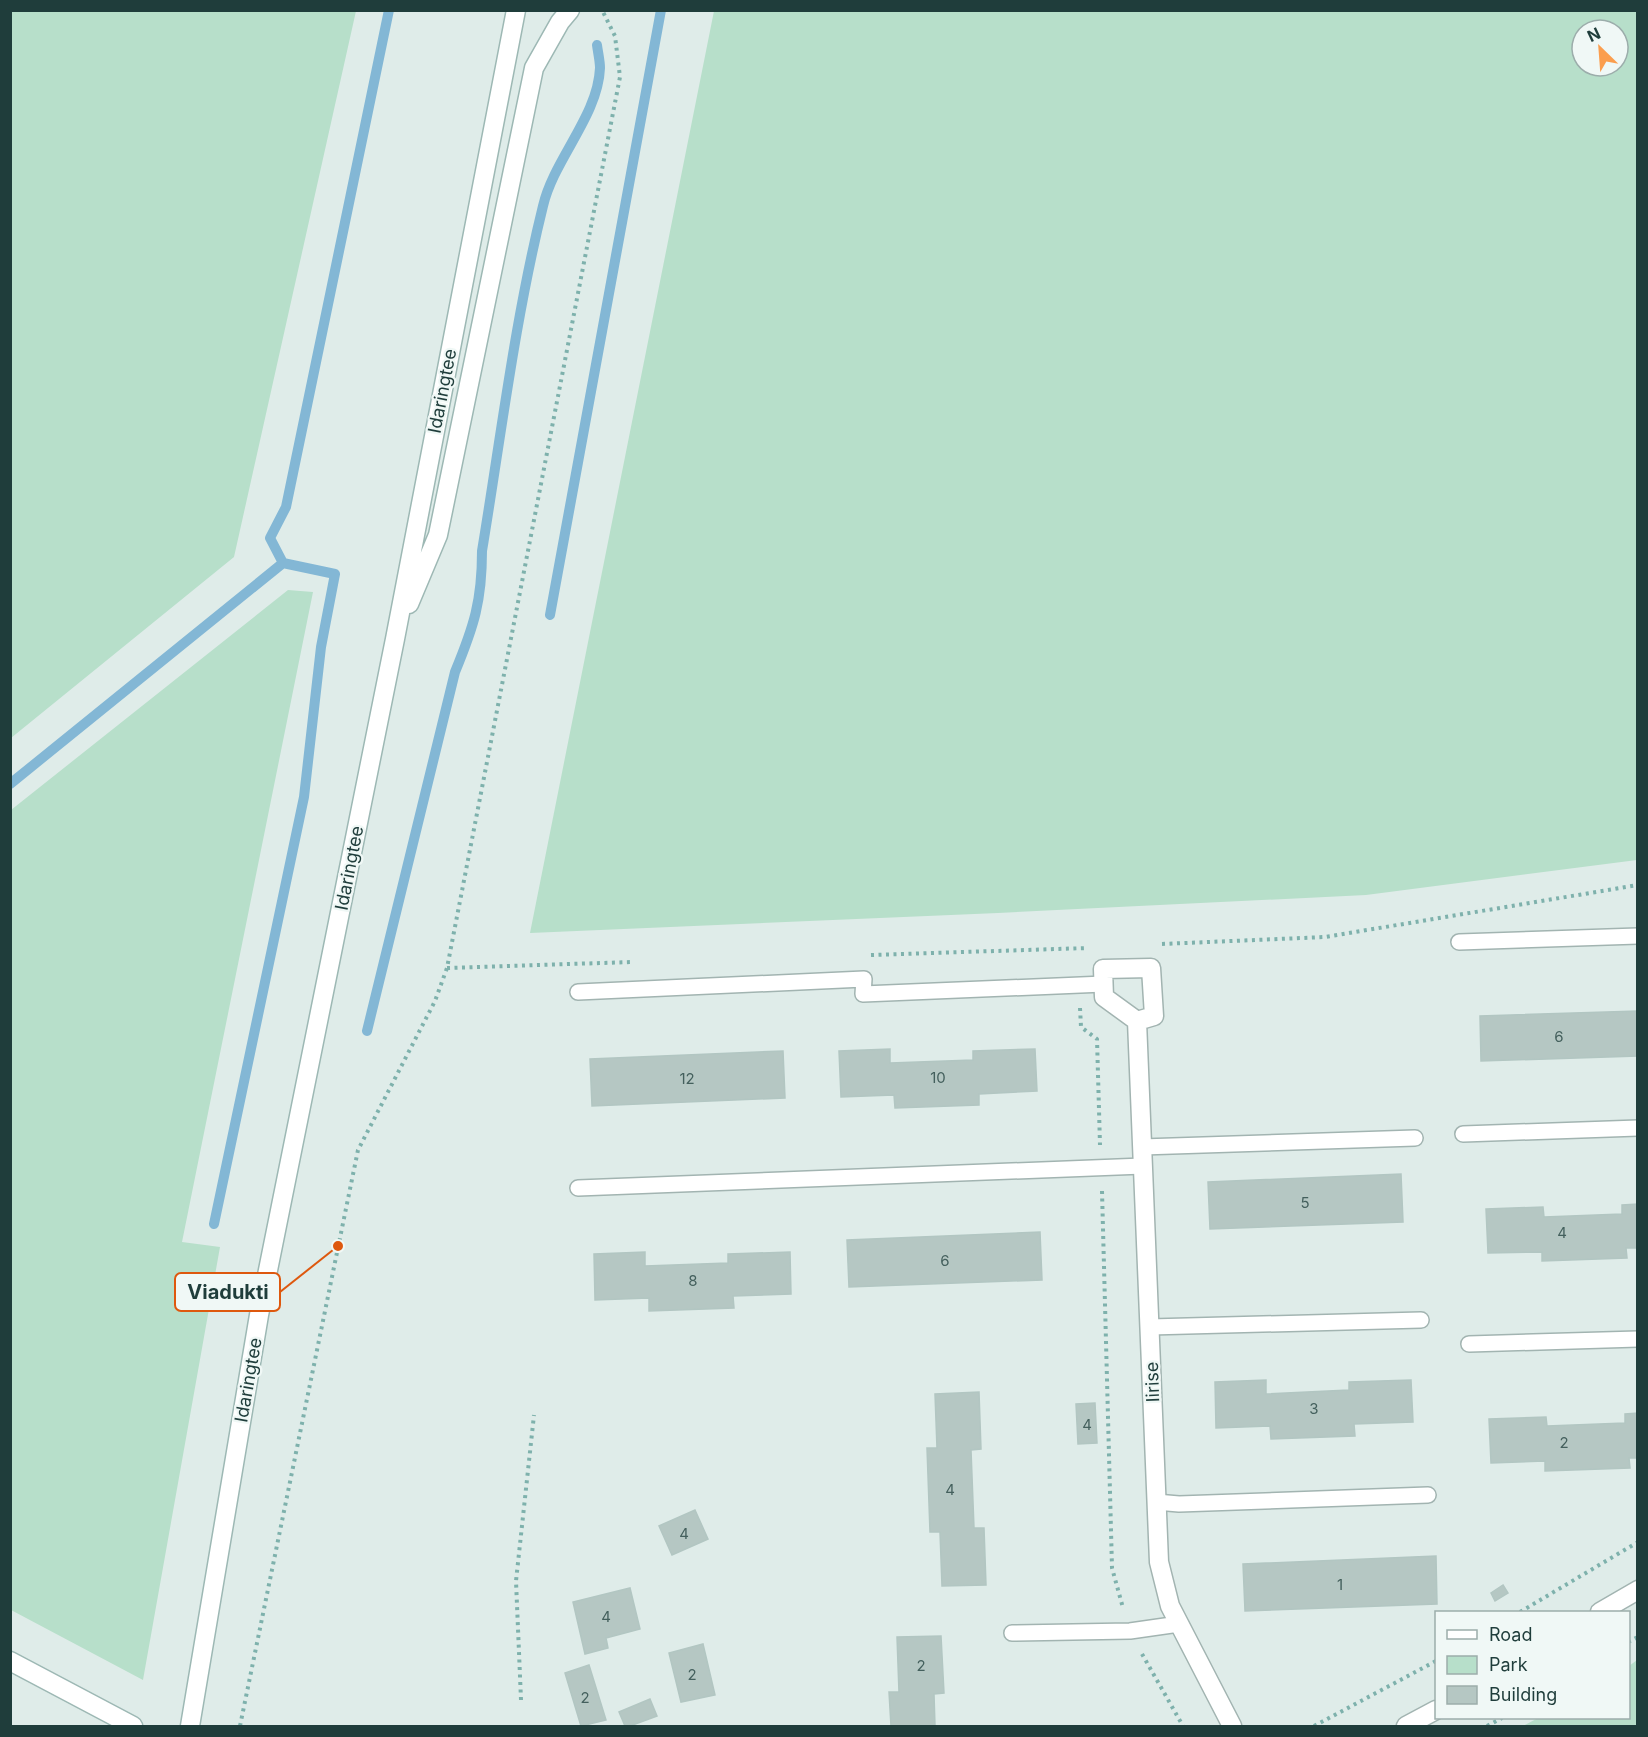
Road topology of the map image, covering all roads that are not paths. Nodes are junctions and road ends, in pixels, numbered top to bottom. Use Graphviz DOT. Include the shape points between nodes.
graph roads {
  1 [pos="516,10"];
  2 [pos="570,10"];
  3 [pos="395,639"];
  4 [pos="1638,936"];
  5 [pos="1459,942"];
  6 [pos="1104,984"];
  7 [pos="578,992"];
  8 [pos="1137,1022"];
  9 [pos="1638,1128"];
  10 [pos="1463,1134"];
  11 [pos="1415,1138"];
  12 [pos="1142,1147"];
  13 [pos="1143,1166"];
  14 [pos="578,1188"];
  15 [pos="1421,1320"];
  16 [pos="1149,1328"];
  17 [pos="1638,1339"];
  18 [pos="1468,1344"];
  19 [pos="1428,1495"];
  20 [pos="1156,1502"];
  21 [pos="1638,1590"];
  22 [pos="1602,1611"];
  23 [pos="1179,1624"];
  24 [pos="1012,1633"];
  25 [pos="10,1661"];
  26 [pos="1435,1711"];
  27 [pos="134,1726"];
  28 [pos="190,1726"];
  29 [pos="1232,1726"];
  30 [pos="1406,1726"];
  1 -- 3 [label="main road, Idaringtee"];
  2 -- 3 [label="main road" via="534,68 438,535"];
  3 -- 28 [label="main road, Idaringtee" via="259,1315"];
  4 -- 5 [label="lane"];
  6 -- 7 [label="lane" via="863,994 864,979"];
  6 -- 8 [label="main road" via="1104,997"];
  6 -- 8 [label="main road" via="1103,969 1151,968 1154,1016"];
  8 -- 12 [label="main road, Iirise"];
  9 -- 10 [label="lane"];
  11 -- 12 [label="lane"];
  12 -- 13 [label="main road, Iirise"];
  13 -- 14 [label="lane"];
  13 -- 16 [label="main road, Iirise"];
  15 -- 16 [label="lane"];
  16 -- 20 [label="main road, Iirise"];
  17 -- 18 [label="lane"];
  19 -- 20 [label="lane"];
  20 -- 23 [label="main road, Iirise" via="1159,1562 1170,1606"];
  21 -- 22 [label="main road"];
  23 -- 24 [label="lane" via="1130,1631"];
  23 -- 29 [label="main road, Iirise"];
  25 -- 27 [label="main road"];
  26 -- 30 [label="main road"];
}
